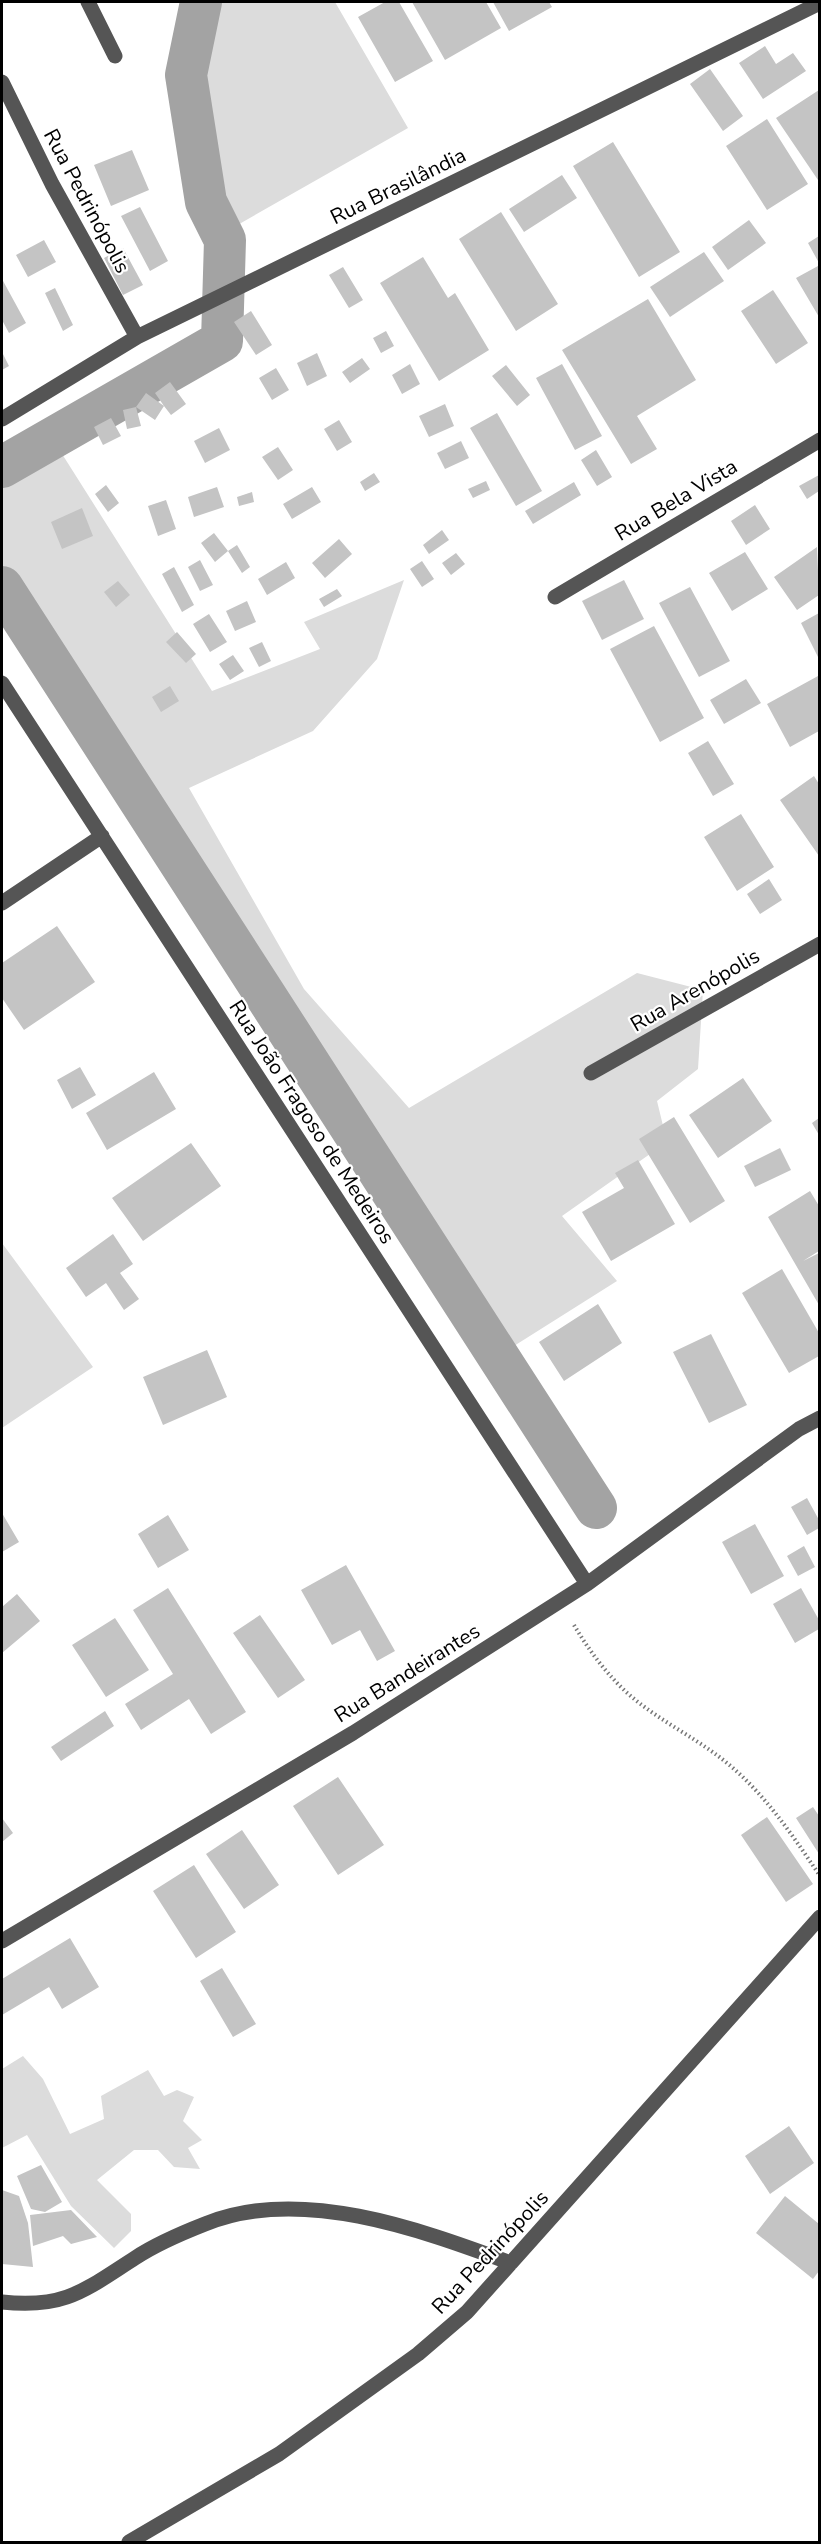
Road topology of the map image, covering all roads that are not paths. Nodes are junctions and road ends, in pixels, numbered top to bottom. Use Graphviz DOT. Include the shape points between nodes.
graph roads {
  1 [pos="88,2"];
  2 [pos="819,3"];
  3 [pos="115,56"];
  4 [pos="2,82"];
  5 [pos="137,338"];
  6 [pos="2,419"];
  7 [pos="819,440"];
  8 [pos="555,597"];
  9 [pos="2,683"];
  10 [pos="102,836"];
  11 [pos="2,903"];
  12 [pos="819,944"];
  13 [pos="591,1073"];
  14 [pos="819,1418"];
  15 [pos="587,1584"];
  16 [pos="819,1917"];
  17 [pos="2,1941"];
  18 [pos="512,2263"];
  19 [pos="2,2302"];
  20 [pos="129,2542"];
  1 -- 3 [label="street"];
  2 -- 5 [label="street, Rua Brasilândia"];
  4 -- 5 [label="street, Rua Pedrinópolis"];
  5 -- 6 [label="street, Rua Brasilândia"];
  7 -- 8 [label="street, Rua Bela Vista"];
  9 -- 10 [label="street, Rua João Fragoso de Medeiros"];
  10 -- 11 [label="street"];
  10 -- 15 [label="street, Rua João Fragoso de Medeiros"];
  12 -- 13 [label="street, Rua Arenópolis"];
  14 -- 15 [label="street, Rua Bandeirantes"];
  15 -- 17 [label="street, Rua Bandeirantes" via="353,1733"];
  16 -- 18 [label="street, Rua Pedrinópolis"];
  18 -- 19 [label="street" via="432,2234 352,2216 295,2209 252,2212 207,2223 137,2256 92,2288 62,2300 27,2305"];
  18 -- 20 [label="street, Rua Pedrinópolis" via="467,2312 418,2354 279,2454"];
}
